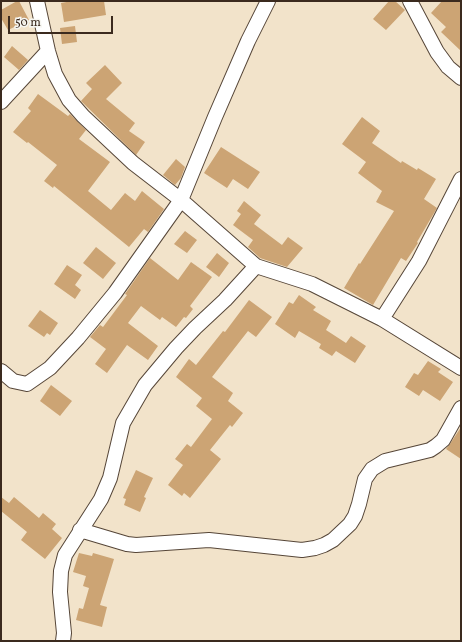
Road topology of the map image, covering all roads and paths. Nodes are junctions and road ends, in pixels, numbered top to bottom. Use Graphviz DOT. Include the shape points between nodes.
graph roads {
  1 [pos="37,1"];
  2 [pos="268,1"];
  3 [pos="410,1"];
  4 [pos="48,51"];
  5 [pos="461,78"];
  6 [pos="1,102"];
  7 [pos="461,179"];
  8 [pos="181,200"];
  9 [pos="256,266"];
  10 [pos="382,319"];
  11 [pos="461,368"];
  12 [pos="1,371"];
  13 [pos="461,408"];
  14 [pos="80,530"];
  15 [pos="63,641"];
  1 -- 4 [label="street"];
  2 -- 8 [label="street" via="248,41"];
  3 -- 5 [label="street" via="437,52 448,67"];
  4 -- 6 [label="street"];
  4 -- 8 [label="street" via="55,74 69,100 83,116 133,163"];
  7 -- 10 [label="street" via="420,261"];
  8 -- 9 [label="street"];
  8 -- 12 [label="street" via="115,293 50,368 27,384 12,381"];
  9 -- 10 [label="street" via="312,284"];
  9 -- 14 [label="street" via="195,328 146,385 123,423 110,478 101,499"];
  10 -- 11 [label="street"];
  13 -- 14 [label="street" via="436,446 430,450 385,461 372,469 365,479 355,516 350,524 333,540 315,548 302,550 209,540 136,545"];
  14 -- 15 [label="street" via="65,555 62,571 60,592"];
}
